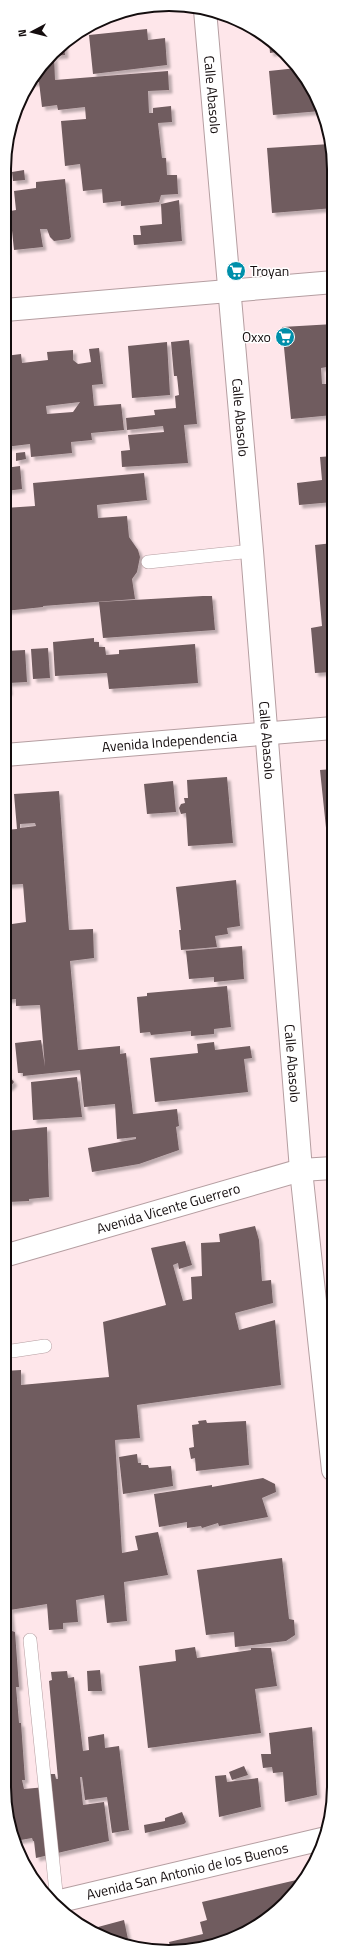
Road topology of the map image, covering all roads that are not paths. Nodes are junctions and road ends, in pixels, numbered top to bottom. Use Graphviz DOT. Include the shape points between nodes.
graph roads {
  1 [pos="205,15"];
  2 [pos="327,283"];
  3 [pos="230,290"];
  4 [pos="11,309"];
  5 [pos="252,551"];
  6 [pos="148,562"];
  7 [pos="327,729"];
  8 [pos="266,734"];
  9 [pos="11,755"];
  10 [pos="327,1168"];
  11 [pos="301,1170"];
  12 [pos="11,1254"];
  13 [pos="45,1346"];
  14 [pos="11,1351"];
  15 [pos="327,1414"];
  16 [pos="30,1640"];
  17 [pos="318,1840"];
  18 [pos="53,1895"];
  19 [pos="60,1902"];
  1 -- 3 [label="street, Calle Abasolo"];
  2 -- 3 [label="street"];
  3 -- 4 [label="street"];
  3 -- 5 [label="street, Calle Abasolo"];
  5 -- 6 [label="lane"];
  5 -- 8 [label="street, Calle Abasolo"];
  7 -- 8 [label="street, Avenida Independencia"];
  8 -- 9 [label="street, Avenida Independencia"];
  8 -- 11 [label="street, Calle Abasolo"];
  10 -- 11 [label="street, Avenida Vicente Guerrero"];
  11 -- 12 [label="street, Avenida Vicente Guerrero"];
  11 -- 15 [label="street, Calle Abasolo"];
  13 -- 14 [label="lane"];
  16 -- 18 [label="lane"];
  17 -- 19 [label="street, Avenida San Antonio de los Buenos"];
}
